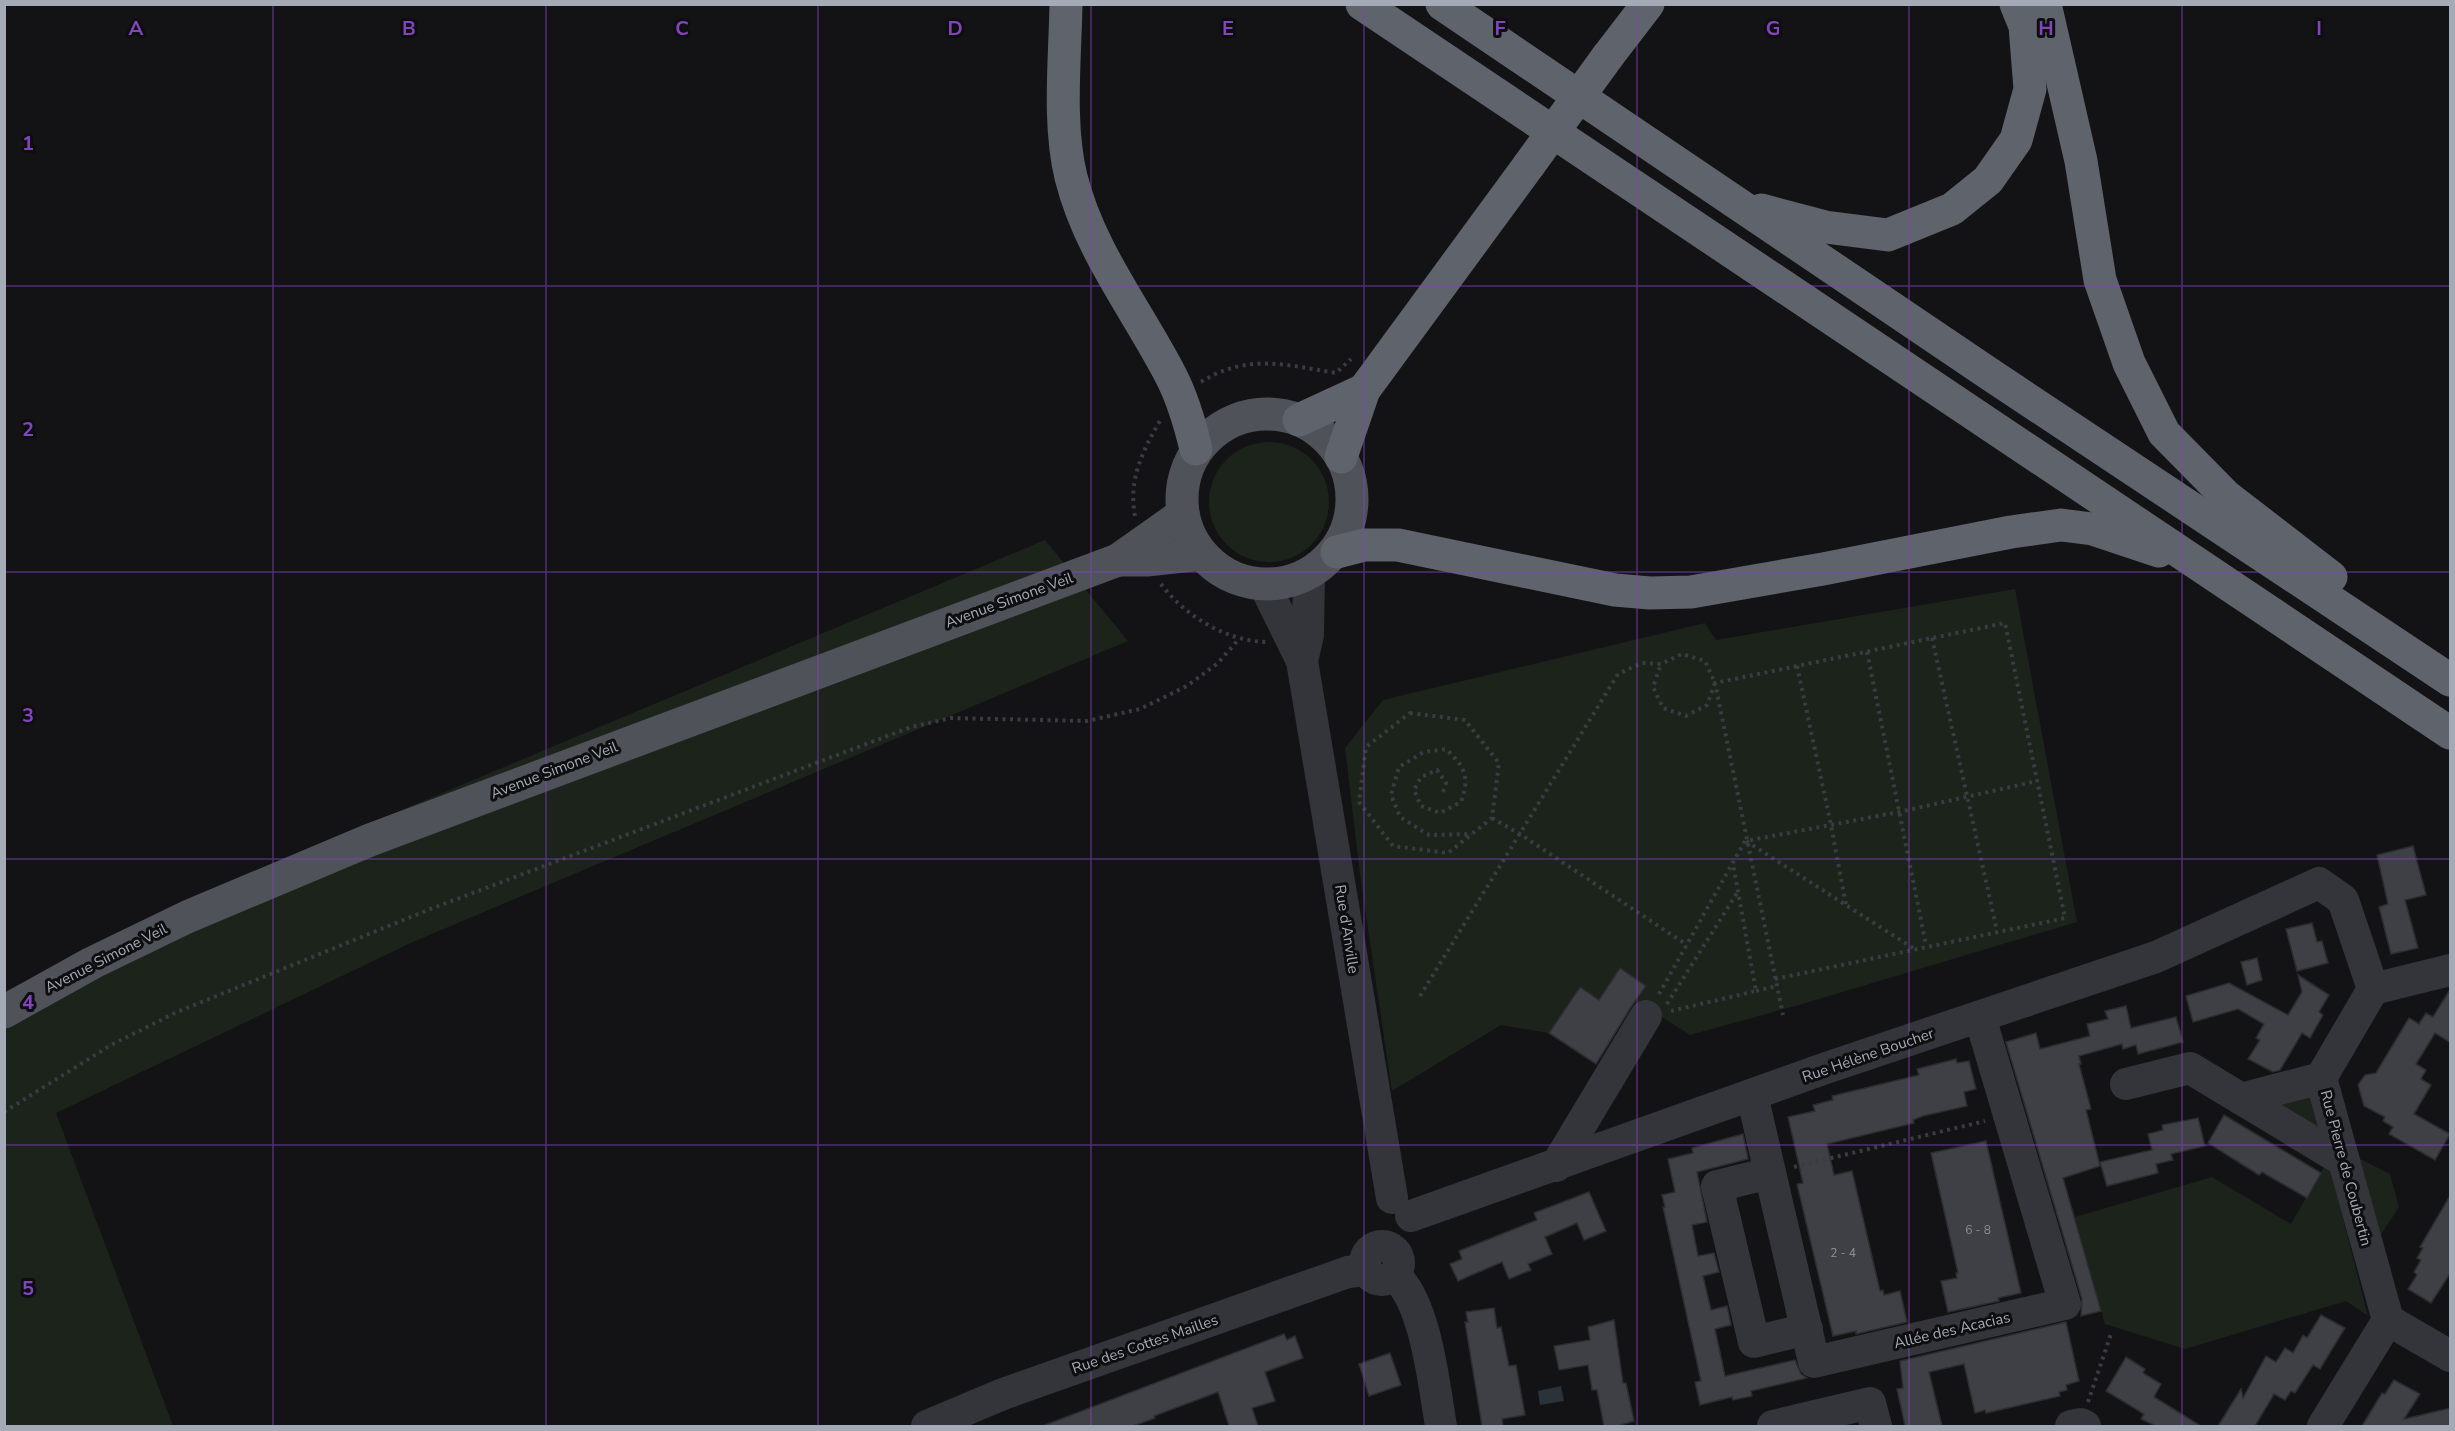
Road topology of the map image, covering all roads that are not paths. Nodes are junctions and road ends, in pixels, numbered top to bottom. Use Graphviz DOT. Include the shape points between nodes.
graph roads {
  1 [pos="1066,4"];
  2 [pos="1362,4"];
  3 [pos="1442,4"];
  4 [pos="1648,4"];
  5 [pos="1665,4"];
  6 [pos="2016,4"];
  7 [pos="2045,4"];
  8 [pos="1618,44"];
  9 [pos="1733,202"];
  10 [pos="1364,390"];
  11 [pos="1299,420"];
  12 [pos="1196,449"];
  13 [pos="1341,456"];
  14 [pos="1183,514"];
  15 [pos="1337,552"];
  16 [pos="1201,554"];
  17 [pos="1118,560"];
  18 [pos="2205,568"];
  19 [pos="1309,573"];
  20 [pos="1264,584"];
  21 [pos="1302,661"];
  22 [pos="2451,670"];
  23 [pos="2451,680"];
  24 [pos="2451,733"];
  25 [pos="2451,970"];
  26 [pos="2373,989"];
  27 [pos="4,1012"];
  28 [pos="1646,1016"];
  29 [pos="1980,1017"];
  30 [pos="2322,1078"];
  31 [pos="2126,1084"];
  32 [pos="1752,1095"];
  33 [pos="2241,1099"];
  34 [pos="2344,1161"];
  35 [pos="1556,1166"];
  36 [pos="1770,1173"];
  37 [pos="1389,1239"];
  38 [pos="2388,1320"];
  39 [pos="1807,1329"];
  40 [pos="2451,1356"];
  41 [pos="1834,1419"];
  42 [pos="927,1426"];
  43 [pos="1441,1426"];
  44 [pos="1773,1426"];
  45 [pos="1876,1426"];
  46 [pos="2323,1426"];
  1 -- 12 [label="highway" via="1065,139 1071,178 1101,257 1172,378"];
  2 -- 18 [label="highway"];
  3 -- 9 [label="highway"];
  4 -- 8 [label="highway"];
  5 -- 8 [label="highway"];
  6 -- 9 [label="highway" via="2025,26 2030,89 2016,140 1988,180 1952,208 1888,235 1825,228"];
  7 -- 22 [label="highway" via="2081,161 2100,280 2129,363 2164,433 2226,496"];
  8 -- 10 [label="highway, bridge"];
  9 -- 23 [label="highway"];
  10 -- 11 [label="highway"];
  10 -- 13 [label="highway"];
  11 -- 12 [label="main road" via="1270,413 1248,416 1219,428"];
  11 -- 13 [label="main road" via="1324,435"];
  12 -- 14 [label="main road" via="1183,485"];
  13 -- 15 [label="main road" via="1350,478 1353,501"];
  14 -- 16 [label="main road"];
  14 -- 17 [label="main road, Avenue Simone Veil"];
  15 -- 18 [label="highway" via="1364,545 1398,545 1615,590 1691,592 2061,525 2093,529"];
  15 -- 19 [label="main road"];
  16 -- 17 [label="main road, Avenue Simone Veil"];
  16 -- 20 [label="main road" via="1240,580"];
  17 -- 27 [label="main road, Avenue Simone Veil" via="370,840 186,917"];
  18 -- 24 [label="highway"];
  19 -- 20 [label="main road" via="1287,582"];
  19 -- 21 [label="street, Rue d'Anville" via="1308,635"];
  20 -- 21 [label="street, Rue d'Anville"];
  21 -- 37 [label="street, Rue d'Anville"];
  25 -- 26 [label="street"];
  26 -- 29 [label="street, Rue Hélène Boucher" via="2343,900 2319,883 2156,957"];
  26 -- 30 [label="street, Rue Pierre de Coubertin"];
  28 -- 35 [label="street"];
  29 -- 32 [label="street, Rue Hélène Boucher"];
  29 -- 39 [label="street, Allée des Acacias" via="2065,1304 1814,1362"];
  30 -- 33 [label="street"];
  30 -- 34 [label="street, Rue Pierre de Coubertin"];
  31 -- 33 [label="street" via="2190,1068"];
  32 -- 35 [label="street, Rue Hélène Boucher"];
  32 -- 36 [label="street, Allée des Acacias"];
  33 -- 34 [label="street"];
  34 -- 38 [label="street, Rue Pierre de Coubertin"];
  35 -- 37 [label="street, Rue Hélène Boucher"];
  36 -- 39 [label="street, Allée des Acacias"];
  36 -- 39 [label="street" via="1718,1186 1754,1342"];
  37 -- 42 [label="street, Rue des Cottes Mailles" via="1348,1272 1003,1394"];
  37 -- 43 [label="street, Rue d'Anville" via="1401,1280 1416,1305"];
  38 -- 40 [label="street"];
  38 -- 46 [label="street"];
  41 -- 44 [label="street"];
  41 -- 45 [label="street" via="1870,1403"];
}
